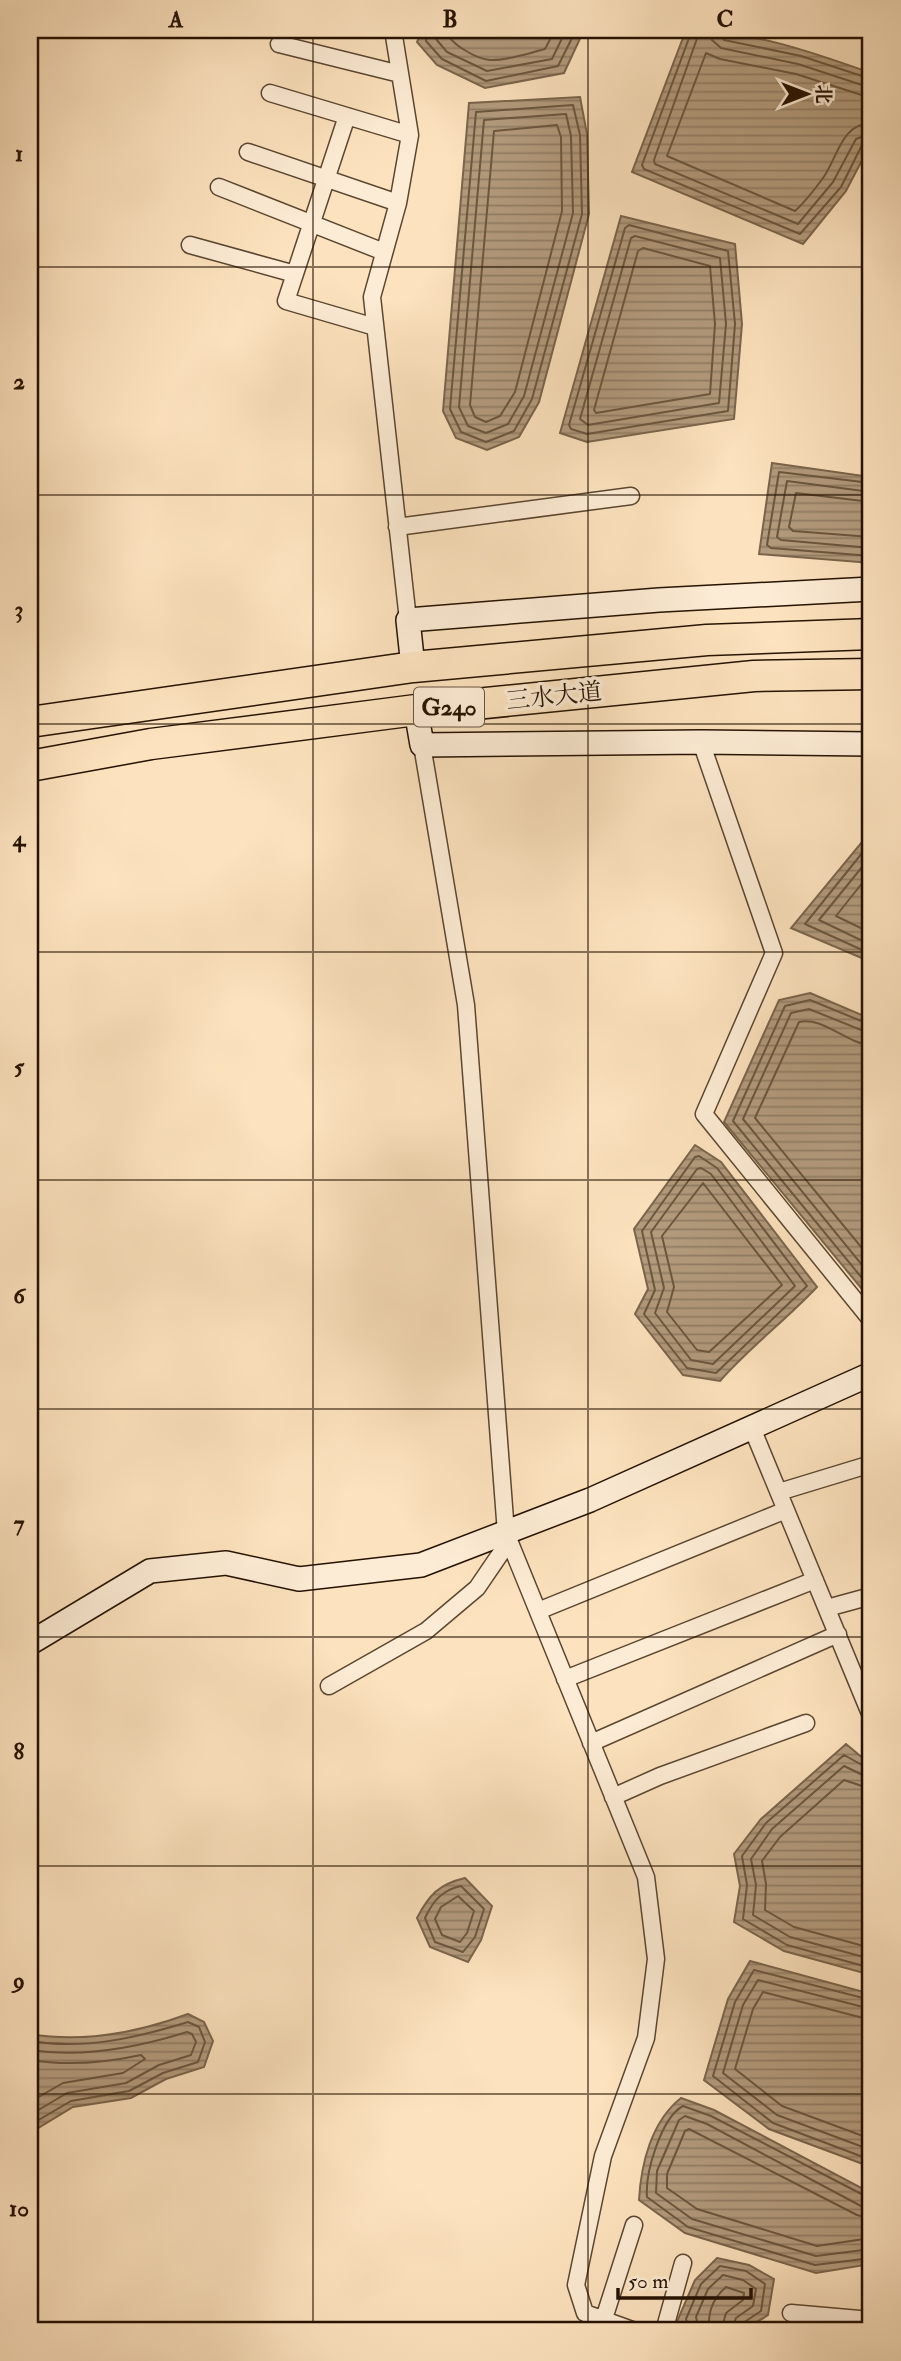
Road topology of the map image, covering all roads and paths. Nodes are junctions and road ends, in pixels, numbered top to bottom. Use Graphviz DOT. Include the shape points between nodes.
graph roads {
  1 [pos="393,30"];
  2 [pos="279,44"];
  3 [pos="400,74"];
  4 [pos="270,93"];
  5 [pos="347,116"];
  6 [pos="410,135"];
  7 [pos="248,152"];
  8 [pos="327,179"];
  9 [pos="219,187"];
  10 [pos="398,203"];
  11 [pos="311,225"];
  12 [pos="190,245"];
  13 [pos="384,252"];
  14 [pos="295,274"];
  15 [pos="375,327"];
  16 [pos="631,496"];
  17 [pos="397,527"];
  18 [pos="871,589"];
  19 [pos="408,620"];
  20 [pos="871,634"];
  21 [pos="413,667"];
  22 [pos="871,674"];
  23 [pos="416,710"];
  24 [pos="30,722"];
  25 [pos="701,742"];
  26 [pos="871,744"];
  27 [pos="422,745"];
  28 [pos="30,765"];
  29 [pos="871,1320"];
  30 [pos="871,1374"];
  31 [pos="752,1428"];
  32 [pos="871,1464"];
  33 [pos="779,1492"];
  34 [pos="786,1510"];
  35 [pos="507,1537"];
  36 [pos="816,1580"];
  37 [pos="871,1596"];
  38 [pos="827,1608"];
  39 [pos="538,1611"];
  40 [pos="838,1634"];
  41 [pos="30,1643"];
  42 [pos="565,1679"];
  43 [pos="865,1682"];
  44 [pos="330,1686"];
  45 [pos="871,1716"];
  46 [pos="806,1723"];
  47 [pos="591,1743"];
  48 [pos="613,1797"];
  49 [pos="634,2225"];
  50 [pos="684,2263"];
  51 [pos="791,2313"];
  52 [pos="871,2320"];
  53 [pos="602,2325"];
  54 [pos="635,2331"];
  55 [pos="664,2331"];
  1 -- 3 [label="street"];
  2 -- 3 [label="street"];
  3 -- 6 [label="street"];
  4 -- 5 [label="street"];
  5 -- 6 [label="street"];
  5 -- 8 [label="street"];
  6 -- 10 [label="street"];
  7 -- 8 [label="street"];
  8 -- 10 [label="street"];
  8 -- 11 [label="street"];
  9 -- 11 [label="street"];
  10 -- 13 [label="street"];
  11 -- 13 [label="street"];
  11 -- 14 [label="street"];
  12 -- 14 [label="street"];
  13 -- 15 [label="street" via="372,297"];
  14 -- 15 [label="street" via="286,301"];
  15 -- 17 [label="street"];
  16 -- 17 [label="street"];
  17 -- 19 [label="street"];
  18 -- 19 [label="street"];
  19 -- 21 [label="street"];
  20 -- 21 [label="highway, 三水大道 / G240" via="707,639"];
  21 -- 24 [label="highway, 三水大道 / G240"];
  22 -- 23 [label="highway, 三水大道 / G240" via="754,676"];
  23 -- 27 [label="street"];
  23 -- 28 [label="highway, 三水大道 / G240" via="151,744"];
  25 -- 26 [label="street"];
  25 -- 27 [label="street"];
  25 -- 29 [label="street" via="774,953 704,1114"];
  27 -- 35 [label="street" via="467,1005"];
  30 -- 31 [label="street"];
  31 -- 33 [label="street"];
  31 -- 35 [label="street"];
  32 -- 33 [label="street"];
  33 -- 34 [label="street"];
  34 -- 36 [label="street"];
  34 -- 39 [label="street"];
  35 -- 39 [label="street"];
  35 -- 41 [label="street" via="421,1565 299,1580 226,1563 150,1571"];
  35 -- 44 [label="street" via="477,1588 426,1631"];
  36 -- 38 [label="street"];
  36 -- 42 [label="street"];
  37 -- 38 [label="street"];
  38 -- 40 [label="street"];
  39 -- 42 [label="street"];
  40 -- 43 [label="street"];
  40 -- 47 [label="street"];
  42 -- 47 [label="street"];
  43 -- 45 [label="street"];
  46 -- 48 [label="street"];
  47 -- 48 [label="street"];
  48 -- 53 [label="street" via="646,1877 656,1959 646,2038 603,2156 576,2285 584,2313"];
  49 -- 53 [label="street"];
  50 -- 55 [label="street"];
  51 -- 52 [label="street"];
  53 -- 54 [label="street"];
}
